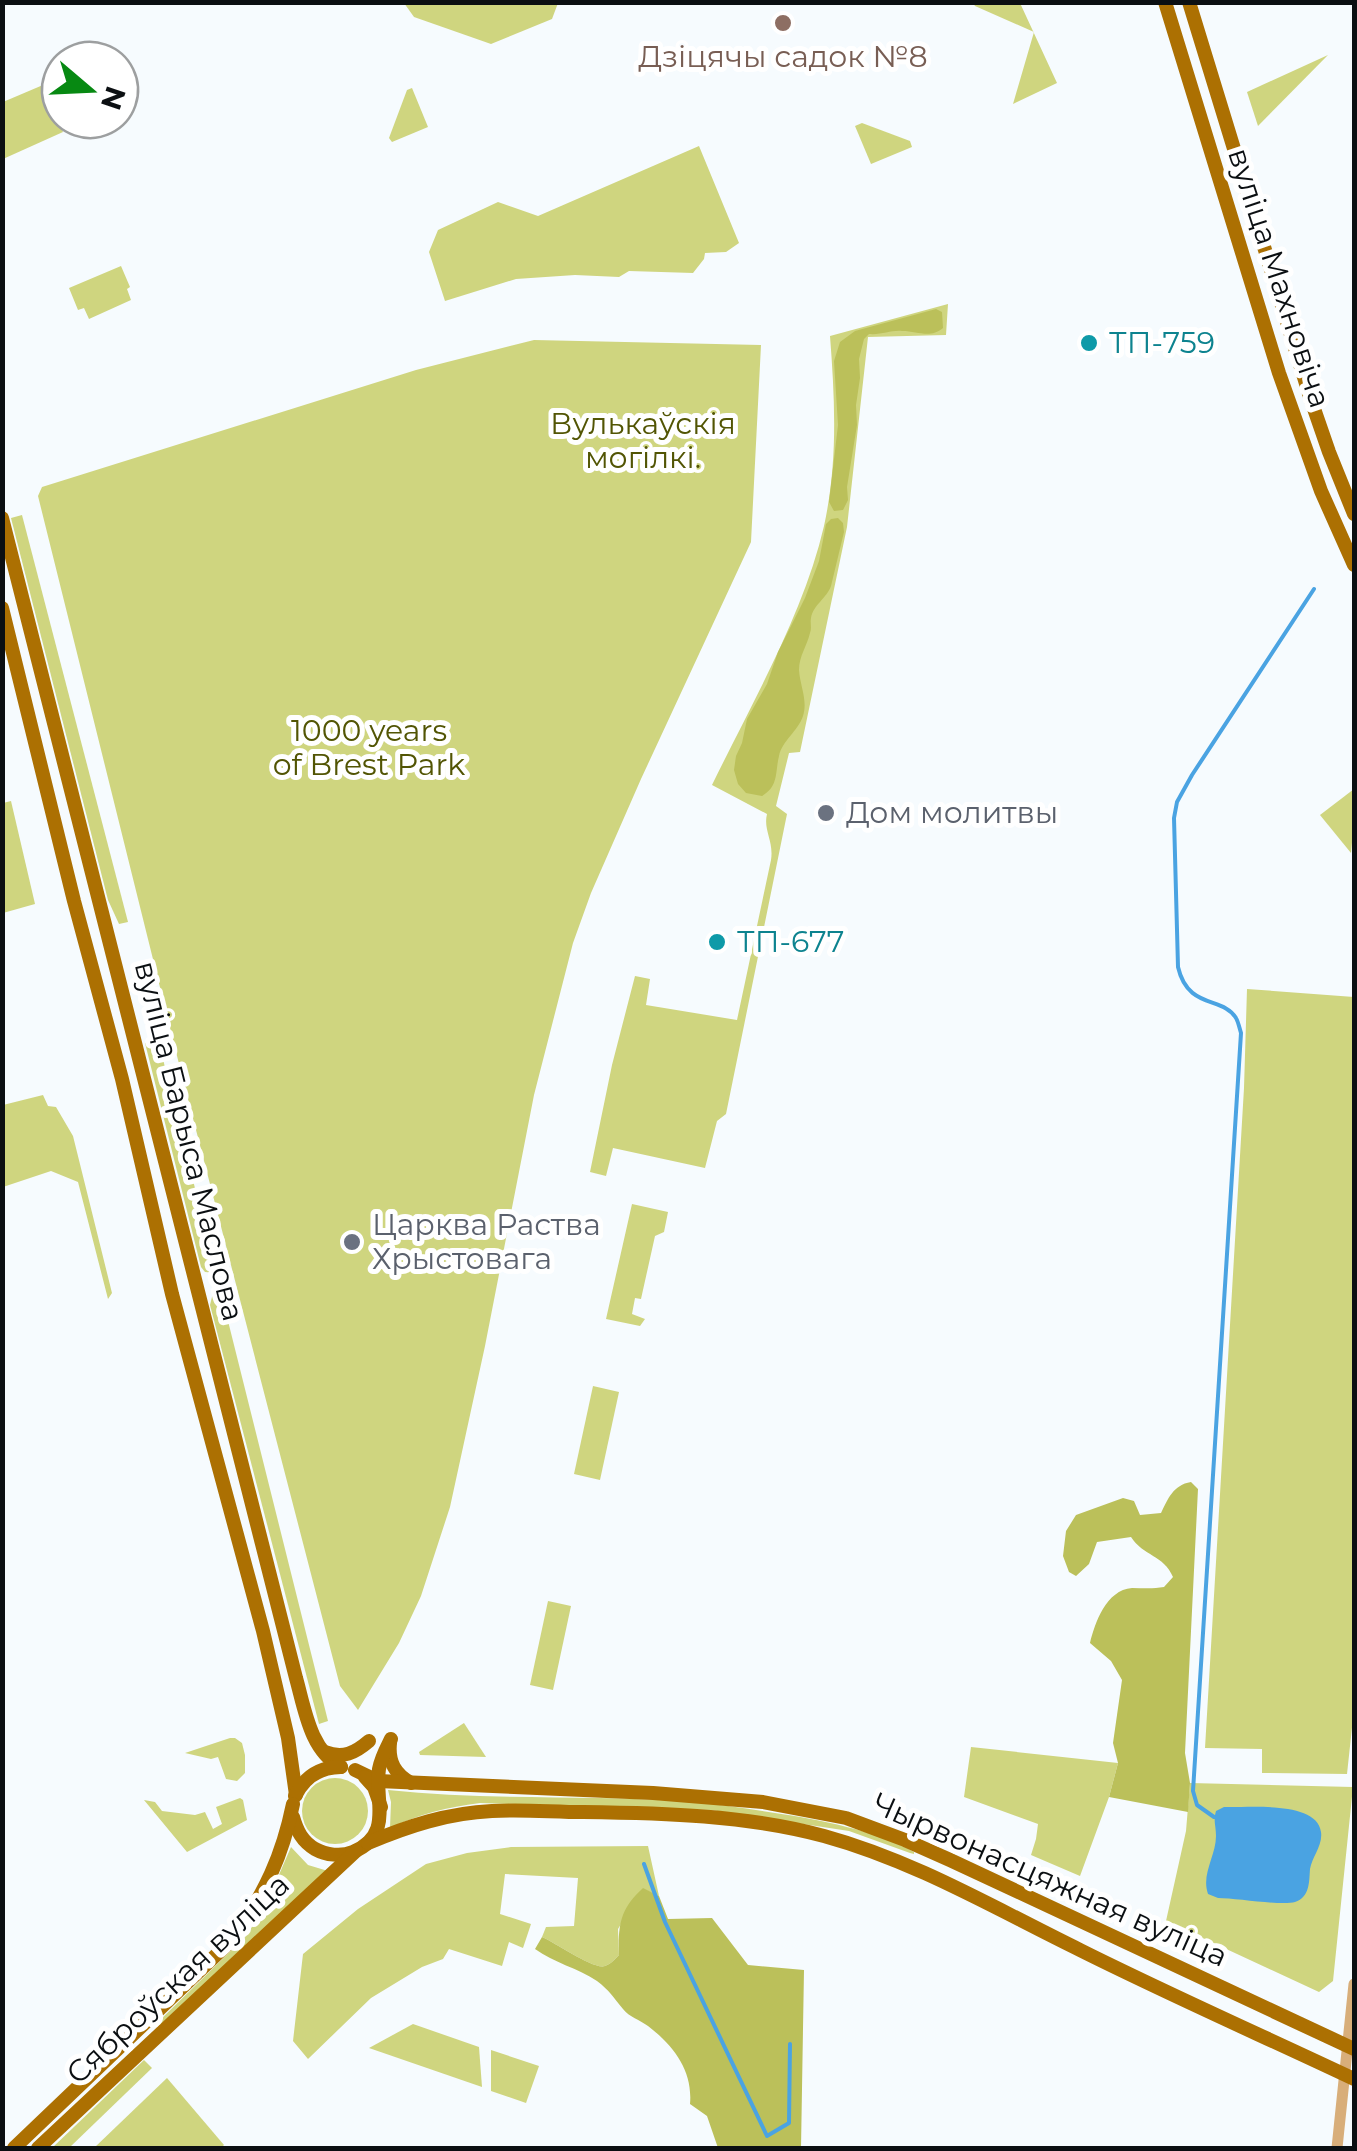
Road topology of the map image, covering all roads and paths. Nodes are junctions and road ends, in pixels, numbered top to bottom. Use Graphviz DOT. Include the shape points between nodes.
graph roads {
  1 [pos="1165,2"];
  2 [pos="1189,2"];
  3 [pos="1354,514"];
  4 [pos="2,518"];
  5 [pos="1354,565"];
  6 [pos="2,608"];
  7 [pos="126,1006"];
  8 [pos="104,1014"];
  9 [pos="144,1074"];
  10 [pos="122,1079"];
  11 [pos="322,1751"];
  12 [pos="348,1768"];
  13 [pos="378,1781"];
  14 [pos="412,1783"];
  15 [pos="294,1800"];
  16 [pos="381,1807"];
  17 [pos="362,1847"];
  18 [pos="1354,1984"];
  19 [pos="149,2032"];
  20 [pos="1351,2047"];
  21 [pos="1350,2077"];
  22 [pos="14,2148"];
  23 [pos="38,2148"];
  24 [pos="1337,2148"];
  1 -- 5 [label="main road, вуліца Махновіча" via="1286,393"];
  2 -- 3 [label="main road, вуліца Махновіча" via="1311,400"];
  4 -- 7 [label="main road, вуліца Барыса Маслова"];
  6 -- 8 [label="main road, вуліца Барыса Маслова"];
  7 -- 8 [label="main road" via="119,1016"];
  7 -- 9 [label="main road, вуліца Барыса Маслова"];
  8 -- 10 [label="main road, вуліца Барыса Маслова"];
  9 -- 10 [label="main road" via="130,1067"];
  9 -- 11 [label="main road, вуліца Барыса Маслова" via="296,1678"];
  10 -- 15 [label="main road, вуліца Барыса Маслова" via="263,1631 288,1738"];
  11 -- 12 [label="main road, вуліца Барыса Маслова"];
  11 -- 12 [label="main road" via="344,1756 369,1741"];
  12 -- 13 [label="main road, Чырвонасцяжная вуліца"];
  12 -- 15 [label="main road" via="314,1773"];
  12 -- 16 [label="main road" via="374,1787"];
  13 -- 14 [label="main road, Чырвонасцяжная вуліца"];
  13 -- 14 [label="main road" via="391,1739 393,1767"];
  13 -- 16 [label="main road"];
  14 -- 20 [label="main road, Чырвонасцяжная вуліца" via="716,1797 846,1818"];
  15 -- 17 [label="main road" via="296,1828 311,1846 333,1855"];
  15 -- 19 [label="main road, Сяброўская вуліца" via="262,1896 235,1937"];
  16 -- 17 [label="main road"];
  17 -- 19 [label="main road, Сяброўская вуліца"];
  17 -- 21 [label="main road, Чырвонасцяжная вуліца" via="430,1820 492,1811 707,1816 807,1832 912,1867"];
  18 -- 20 [label="street"];
  19 -- 22 [label="main road, Сяброўская вуліца"];
  19 -- 23 [label="main road, Сяброўская вуліца"];
  20 -- 21 [label="street"];
  21 -- 24 [label="street"];
}
